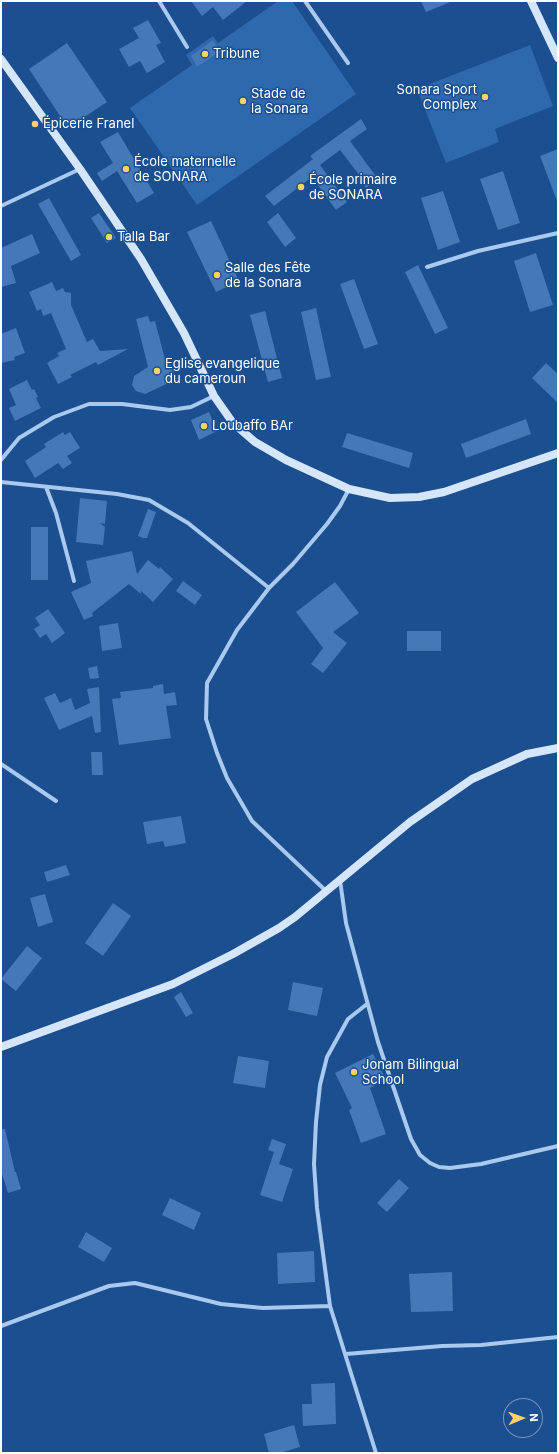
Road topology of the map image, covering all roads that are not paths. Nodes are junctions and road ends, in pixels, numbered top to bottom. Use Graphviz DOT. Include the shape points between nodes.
graph roads {
  1 [pos="159,1"];
  2 [pos="305,1"];
  3 [pos="530,1"];
  4 [pos="187,46"];
  5 [pos="558,58"];
  6 [pos="1,59"];
  7 [pos="348,64"];
  8 [pos="80,169"];
  9 [pos="1,206"];
  10 [pos="558,233"];
  11 [pos="427,267"];
  12 [pos="214,396"];
  13 [pos="558,452"];
  14 [pos="1,460"];
  15 [pos="1,482"];
  16 [pos="46,487"];
  17 [pos="349,489"];
  18 [pos="74,581"];
  19 [pos="269,588"];
  20 [pos="558,748"];
  21 [pos="1,764"];
  22 [pos="56,801"];
  23 [pos="340,879"];
  24 [pos="326,891"];
  25 [pos="367,1004"];
  26 [pos="1,1047"];
  27 [pos="558,1146"];
  28 [pos="330,1306"];
  29 [pos="1,1326"];
  30 [pos="558,1337"];
  31 [pos="346,1354"];
  32 [pos="376,1453"];
  1 -- 4 [label="street"];
  2 -- 7 [label="street"];
  3 -- 5 [label="street"];
  6 -- 8 [label="street"];
  8 -- 9 [label="street"];
  8 -- 12 [label="street" via="141,259 184,333"];
  10 -- 11 [label="street" via="478,251"];
  12 -- 14 [label="street" via="191,407 170,410 122,404 89,404 54,417 19,438"];
  12 -- 17 [label="street" via="233,423 255,442 286,460"];
  13 -- 17 [label="street" via="444,492 419,497 390,498"];
  15 -- 16 [label="street"];
  16 -- 18 [label="street" via="56,513"];
  16 -- 19 [label="street" via="149,500 188,523"];
  17 -- 19 [label="street" via="323,530"];
  19 -- 24 [label="street" via="237,630 207,683 206,719 227,778 252,821"];
  20 -- 23 [label="street" via="527,754 472,779 410,822"];
  21 -- 22 [label="street"];
  23 -- 24 [label="street"];
  23 -- 25 [label="street" via="346,923"];
  24 -- 26 [label="street" via="279,928 173,984"];
  25 -- 27 [label="street" via="387,1073 411,1139 420,1155 430,1163 439,1167 463,1167"];
  25 -- 28 [label="street" via="348,1019 327,1056 320,1085 314,1164"];
  28 -- 29 [label="street" via="263,1308 221,1304 135,1283 109,1286"];
  28 -- 31 [label="street"];
  30 -- 31 [label="street"];
  31 -- 32 [label="street"];
}
